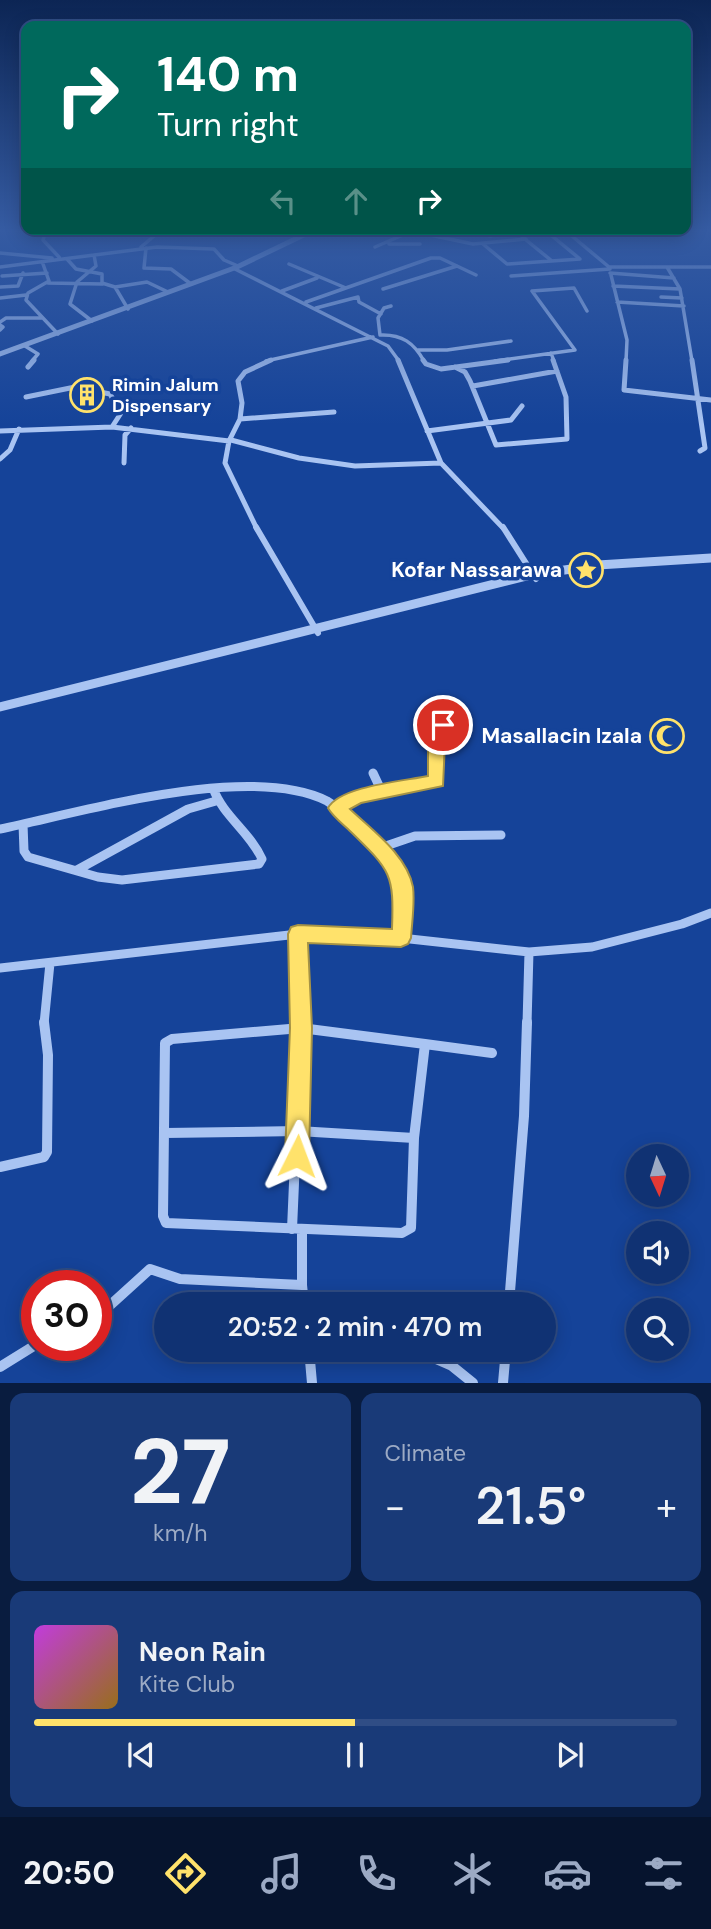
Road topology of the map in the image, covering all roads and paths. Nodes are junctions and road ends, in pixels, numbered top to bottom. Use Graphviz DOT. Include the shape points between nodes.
graph roads {
  1 [pos="26,295"];
  2 [pos="21,296"];
  3 [pos="73,296"];
  4 [pos="120,296"];
  5 [pos="160,296"];
  6 [pos="292,296"];
  7 [pos="325,296"];
  8 [pos="536,296"];
  9 [pos="578,296"];
  10 [pos="615,296"];
  11 [pos="661,297"];
  12 [pos="0,298"];
  13 [pos="682,298"];
  14 [pos="306,302"];
  15 [pos="617,302"];
  16 [pos="391,306"];
  17 [pos="684,306"];
  18 [pos="316,307"];
  19 [pos="128,309"];
  20 [pos="587,311"];
  21 [pos="381,314"];
  22 [pos="43,318"];
  23 [pos="92,321"];
  24 [pos="0,325"];
  25 [pos="58,334"];
  26 [pos="374,337"];
  27 [pos="511,341"];
  28 [pos="24,346"];
  29 [pos="418,350"];
  30 [pos="551,353"];
  31 [pos="0,354"];
  32 [pos="615,361"];
  33 [pos="626,362"];
  34 [pos="29,366"];
  35 [pos="454,367"];
  36 [pos="558,371"];
  37 [pos="472,386"];
  38 [pos="26,397"];
  39 [pos="697,399"];
  40 [pos="711,400"];
  41 [pos="522,406"];
  42 [pos="334,412"];
  43 [pos="240,419"];
  44 [pos="488,425"];
  45 [pos="112,426"];
  46 [pos="131,428"];
  47 [pos="19,429"];
  48 [pos="0,431"];
  49 [pos="427,431"];
  50 [pos="230,441"];
  51 [pos="700,451"];
  52 [pos="0,459"];
  53 [pos="124,463"];
  54 [pos="441,463"];
  55 [pos="711,558"];
  56 [pos="711,563"];
  57 [pos="535,577"];
  58 [pos="316,631"];
  59 [pos="451,705"];
  60 [pos="0,709"];
  61 [pos="373,773"];
  62 [pos="213,788"];
  63 [pos="381,790"];
  64 [pos="216,801"];
  65 [pos="337,808"];
  66 [pos="23,824"];
  67 [pos="0,829"];
  68 [pos="501,835"];
  69 [pos="380,848"];
  70 [pos="77,870"];
  71 [pos="711,913"];
  72 [pos="298,934"];
  73 [pos="401,938"];
  74 [pos="529,952"];
  75 [pos="50,963"];
  76 [pos="0,968"];
  77 [pos="301,1028"];
  78 [pos="425,1044"];
  79 [pos="492,1053"];
  80 [pos="298,1131"];
  81 [pos="165,1133"];
  82 [pos="414,1138"];
  83 [pos="0,1167"];
  84 [pos="297,1230"];
  85 [pos="302,1285"];
  86 [pos="303,1292"];
  87 [pos="510,1292"];
  88 [pos="112,1303"];
  89 [pos="21,1354"];
  90 [pos="310,1362"];
  91 [pos="443,1362"];
  92 [pos="505,1362"];
  93 [pos="0,1367"];
  94 [pos="312,1383"];
  95 [pos="473,1383"];
  96 [pos="503,1383"];
  1 -- 22 [label="street"];
  2 -- 12 [label="street"];
  3 -- 23 [label="street" via="70,304"];
  4 -- 19 [label="street"];
  5 -- 19 [label="street"];
  6 -- 14 [label="street"];
  7 -- 14 [label="street"];
  8 -- 30 [label="street" via="575,350"];
  9 -- 20 [label="street"];
  10 -- 15 [label="street"];
  11 -- 13 [label="street"];
  13 -- 17 [label="street"];
  14 -- 18 [label="street"];
  15 -- 17 [label="street"];
  15 -- 33 [label="street" via="627,340"];
  16 -- 21 [label="street"];
  17 -- 39 [label="street"];
  18 -- 21 [label="street" via="358,296 359,302"];
  18 -- 26 [label="street"];
  19 -- 23 [label="street"];
  21 -- 29 [label="street" via="377,318 380,335 404,337"];
  22 -- 24 [label="street" via="6,318"];
  22 -- 25 [label="street"];
  23 -- 25 [label="street"];
  25 -- 28 [label="street"];
  26 -- 43 [label="street" via="247,368 238,381"];
  26 -- 49 [label="street" via="399,360"];
  27 -- 29 [label="street"];
  28 -- 31 [label="street"];
  28 -- 34 [label="street" via="38,354"];
  29 -- 35 [label="street" via="433,368"];
  30 -- 35 [label="street"];
  30 -- 36 [label="street"];
  32 -- 33 [label="street"];
  33 -- 39 [label="street" via="624,390"];
  35 -- 37 [label="street" via="465,372"];
  36 -- 37 [label="street"];
  36 -- 44 [label="street" via="566,397 567,439 496,444"];
  37 -- 44 [label="street"];
  38 -- 45 [label="street" via="75,387 110,394 121,413"];
  39 -- 40 [label="street"];
  39 -- 51 [label="street" via="705,448"];
  41 -- 44 [label="street" via="511,420"];
  42 -- 43 [label="street"];
  43 -- 50 [label="street"];
  44 -- 49 [label="street"];
  45 -- 46 [label="street"];
  45 -- 47 [label="street"];
  46 -- 50 [label="street"];
  46 -- 53 [label="street" via="125,435"];
  47 -- 48 [label="street"];
  47 -- 52 [label="street" via="10,450"];
  49 -- 54 [label="street"];
  50 -- 54 [label="street" via="355,466"];
  50 -- 58 [label="street" via="225,463"];
  54 -- 57 [label="street" via="499,520"];
  55 -- 57 [label="street"];
  56 -- 57 [label="street"];
  57 -- 58 [label="street"];
  58 -- 60 [label="street" via="115,686"];
  59 -- 63 [label="street" via="436,742 436,782"];
  61 -- 63 [label="street"];
  62 -- 64 [label="street"];
  62 -- 65 [label="street" via="284,790 323,799"];
  62 -- 66 [label="street"];
  63 -- 65 [label="street"];
  64 -- 70 [label="street" via="188,809"];
  64 -- 70 [label="street" via="252,839 262,859 259,864 122,880"];
  65 -- 69 [label="street"];
  66 -- 67 [label="street"];
  66 -- 70 [label="street" via="28,857"];
  68 -- 69 [label="street" via="415,836"];
  69 -- 73 [label="street" via="403,886"];
  71 -- 74 [label="street" via="682,925 592,947"];
  72 -- 73 [label="street"];
  72 -- 75 [label="street"];
  72 -- 77 [label="street"];
  73 -- 74 [label="street"];
  74 -- 87 [label="street" via="524,1116"];
  75 -- 76 [label="street"];
  75 -- 83 [label="street" via="43,1033 48,1055 47,1152 44,1157"];
  77 -- 78 [label="street"];
  77 -- 80 [label="street"];
  77 -- 81 [label="street" via="176,1037 165,1043"];
  78 -- 79 [label="street"];
  78 -- 82 [label="street"];
  80 -- 81 [label="street"];
  80 -- 82 [label="street"];
  80 -- 84 [label="street"];
  81 -- 84 [label="street" via="166,1223"];
  82 -- 84 [label="street" via="411,1228 402,1233"];
  84 -- 85 [label="street"];
  85 -- 86 [label="street"];
  85 -- 88 [label="street" via="180,1279 150,1269"];
  89 -- 93 [label="street"];
  90 -- 94 [label="street"];
  91 -- 95 [label="street"];
  92 -- 96 [label="street"];
}
